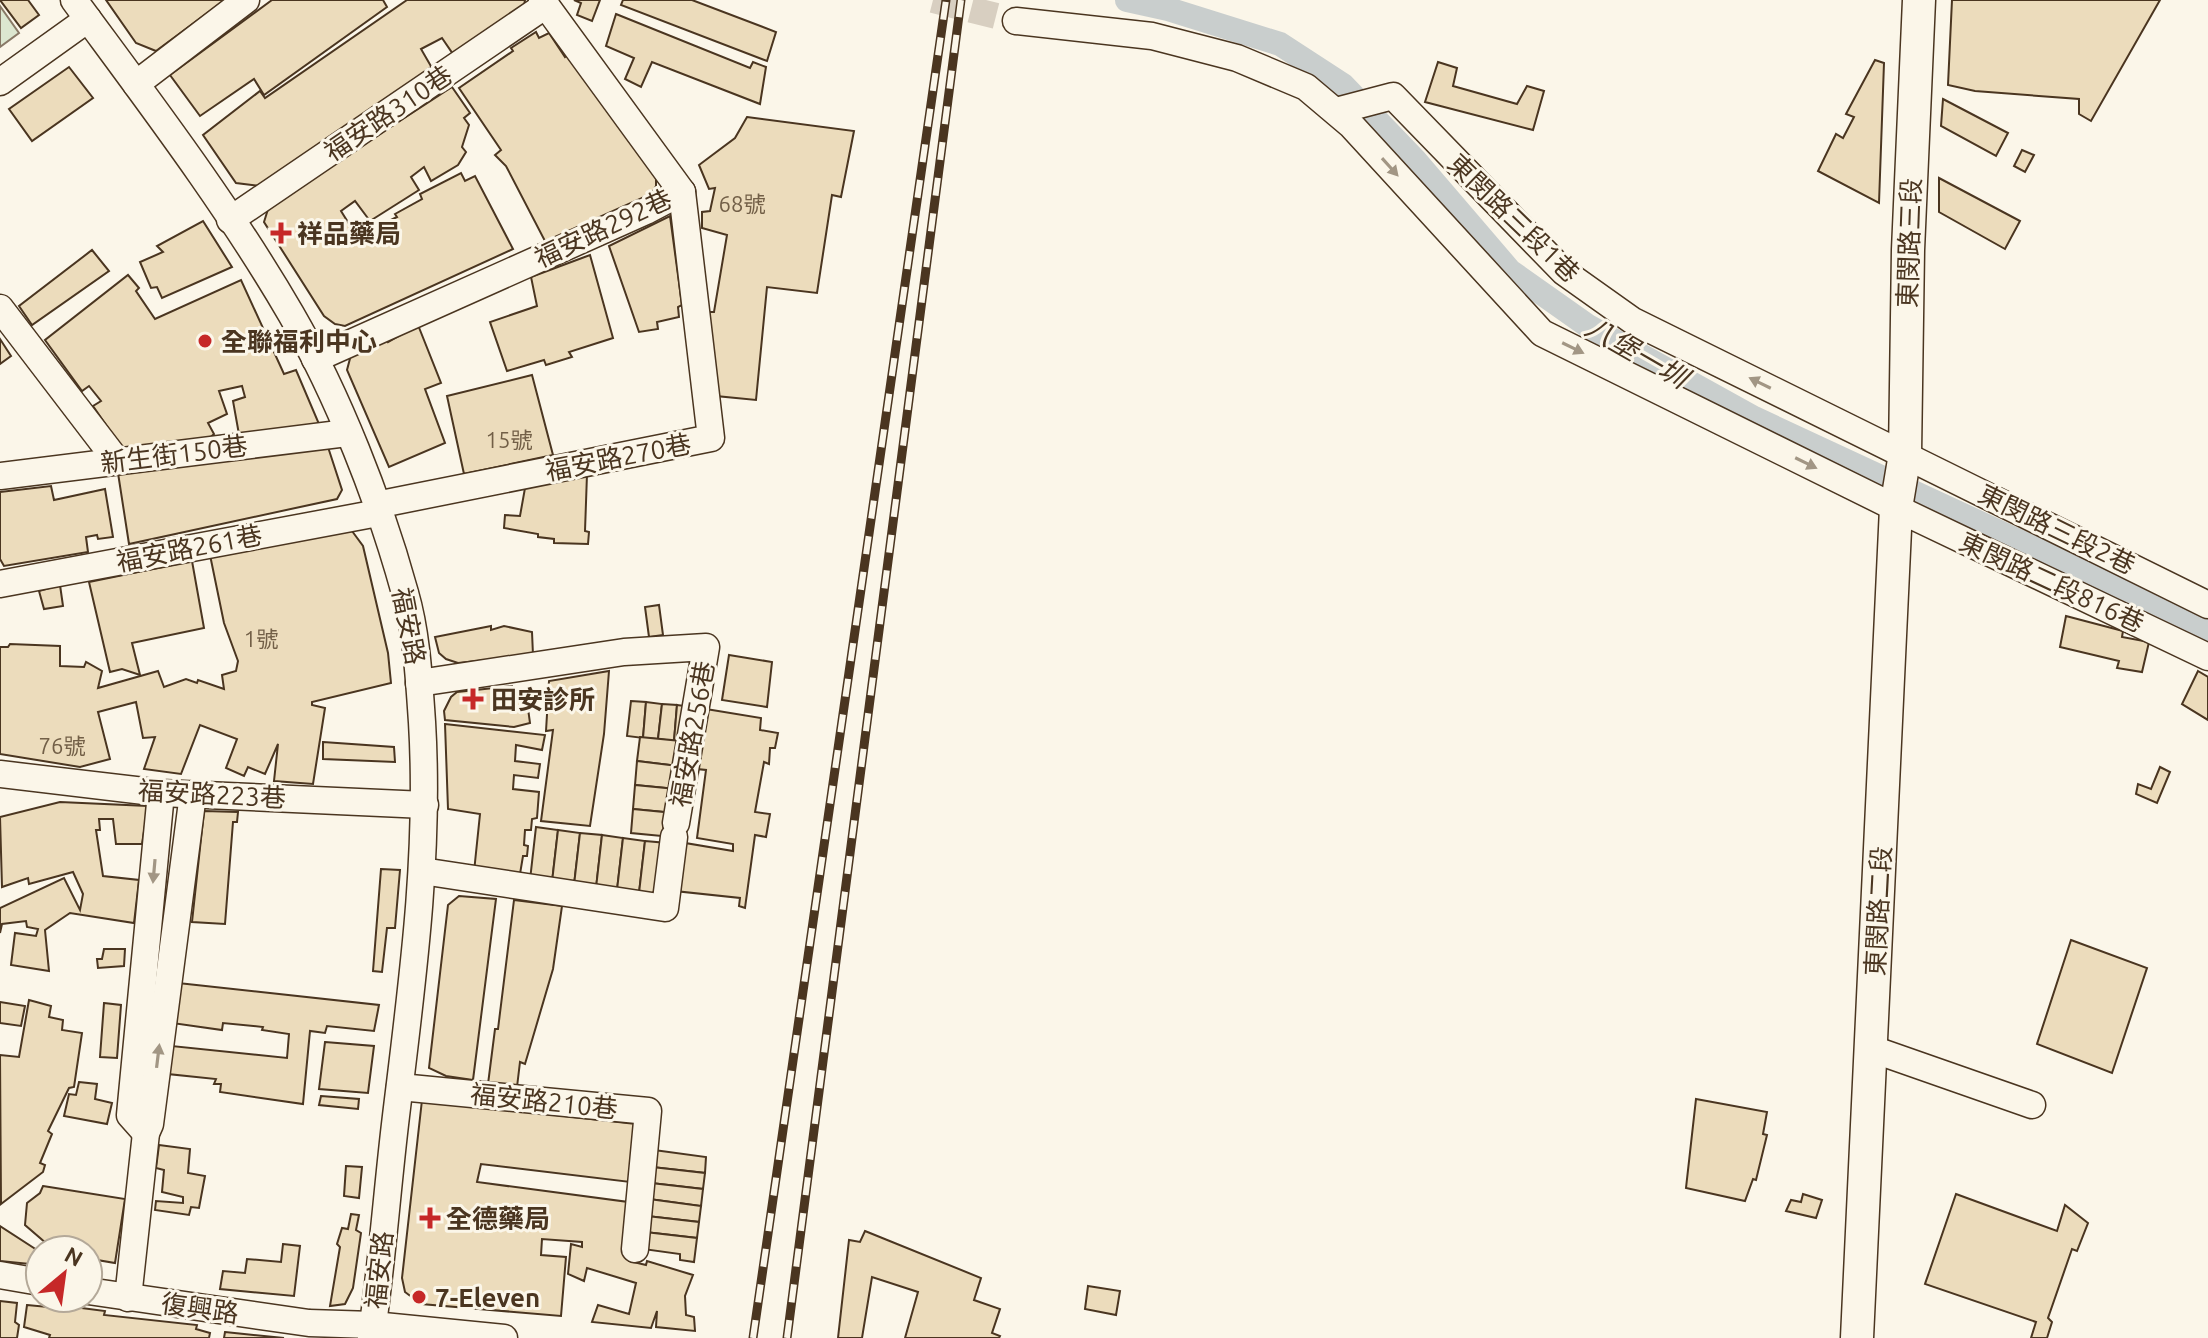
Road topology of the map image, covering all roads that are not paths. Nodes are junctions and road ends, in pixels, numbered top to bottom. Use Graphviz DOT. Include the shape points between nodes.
graph roads {
  1 [pos="246,0"];
  2 [pos="1919,0"];
  3 [pos="544,3"];
  4 [pos="81,10"];
  5 [pos="1016,21"];
  6 [pos="0,82"];
  7 [pos="136,84"];
  8 [pos="1336,111"];
  9 [pos="682,192"];
  10 [pos="230,220"];
  11 [pos="0,308"];
  12 [pos="315,359"];
  13 [pos="347,433"];
  14 [pos="117,461"];
  15 [pos="0,476"];
  16 [pos="1901,482"];
  17 [pos="377,509"];
  18 [pos="0,584"];
  19 [pos="2208,605"];
  20 [pos="2208,657"];
  21 [pos="419,683"];
  22 [pos="0,774"];
  23 [pos="161,793"];
  24 [pos="193,794"];
  25 [pos="425,805"];
  26 [pos="422,871"];
  27 [pos="1872,1049"];
  28 [pos="400,1087"];
  29 [pos="2032,1105"];
  30 [pos="146,1133"];
  31 [pos="635,1249"];
  32 [pos="0,1275"];
  33 [pos="24,1279"];
  34 [pos="104,1294"];
  35 [pos="128,1298"];
  36 [pos="372,1332"];
  37 [pos="504,1338"];
  38 [pos="1857,1338"];
  1 -- 7 [label="street"];
  2 -- 16 [label="main road, 東閔路三段"];
  3 -- 9 [label="street, 福安路292巷"];
  3 -- 10 [label="street, 福安路310巷"];
  4 -- 6 [label="street"];
  4 -- 7 [label="street, 福安路"];
  5 -- 8 [label="street" via="1152,36 1237,58 1306,87"];
  7 -- 10 [label="street, 福安路"];
  8 -- 16 [label="street, one-way" via="1542,333"];
  16 -- 8 [label="street, 東閔路三段1巷, one-way" via="1633,321 1564,272 1393,96"];
  9 -- 12 [label="street, 福安路292巷"];
  9 -- 17 [label="street, 福安路270巷" via="711,438"];
  10 -- 12 [label="street, 福安路"];
  11 -- 14 [label="street"];
  12 -- 13 [label="street, 福安路"];
  13 -- 14 [label="street, 新生街150巷"];
  13 -- 17 [label="street, 福安路"];
  14 -- 15 [label="street, 新生街150巷"];
  16 -- 19 [label="street, 東閔路三段2巷"];
  16 -- 20 [label="street, 東閔路二段816巷"];
  16 -- 27 [label="main road, 東閔路二段"];
  17 -- 18 [label="street, 福安路261巷"];
  17 -- 21 [label="street, 福安路" via="406,596"];
  21 -- 25 [label="street, 福安路"];
  21 -- 26 [label="street, 福安路256巷" via="624,652 706,647 665,908"];
  22 -- 23 [label="street, 福安路223巷"];
  23 -- 24 [label="street, 福安路223巷"];
  23 -- 30 [label="street, one-way" via="130,1115"];
  24 -- 25 [label="street, 福安路223巷"];
  30 -- 24 [label="street, one-way"];
  25 -- 26 [label="street, 福安路"];
  26 -- 28 [label="street, 福安路"];
  27 -- 29 [label="street"];
  27 -- 38 [label="main road, 東閔路二段"];
  28 -- 31 [label="street, 福安路210巷" via="648,1111"];
  28 -- 36 [label="street, 福安路"];
  30 -- 35 [label="street"];
  32 -- 33 [label="street"];
  34 -- 35 [label="street, 復興路"];
  35 -- 36 [label="street, 復興路"];
  36 -- 37 [label="street, 復興路"];
}
